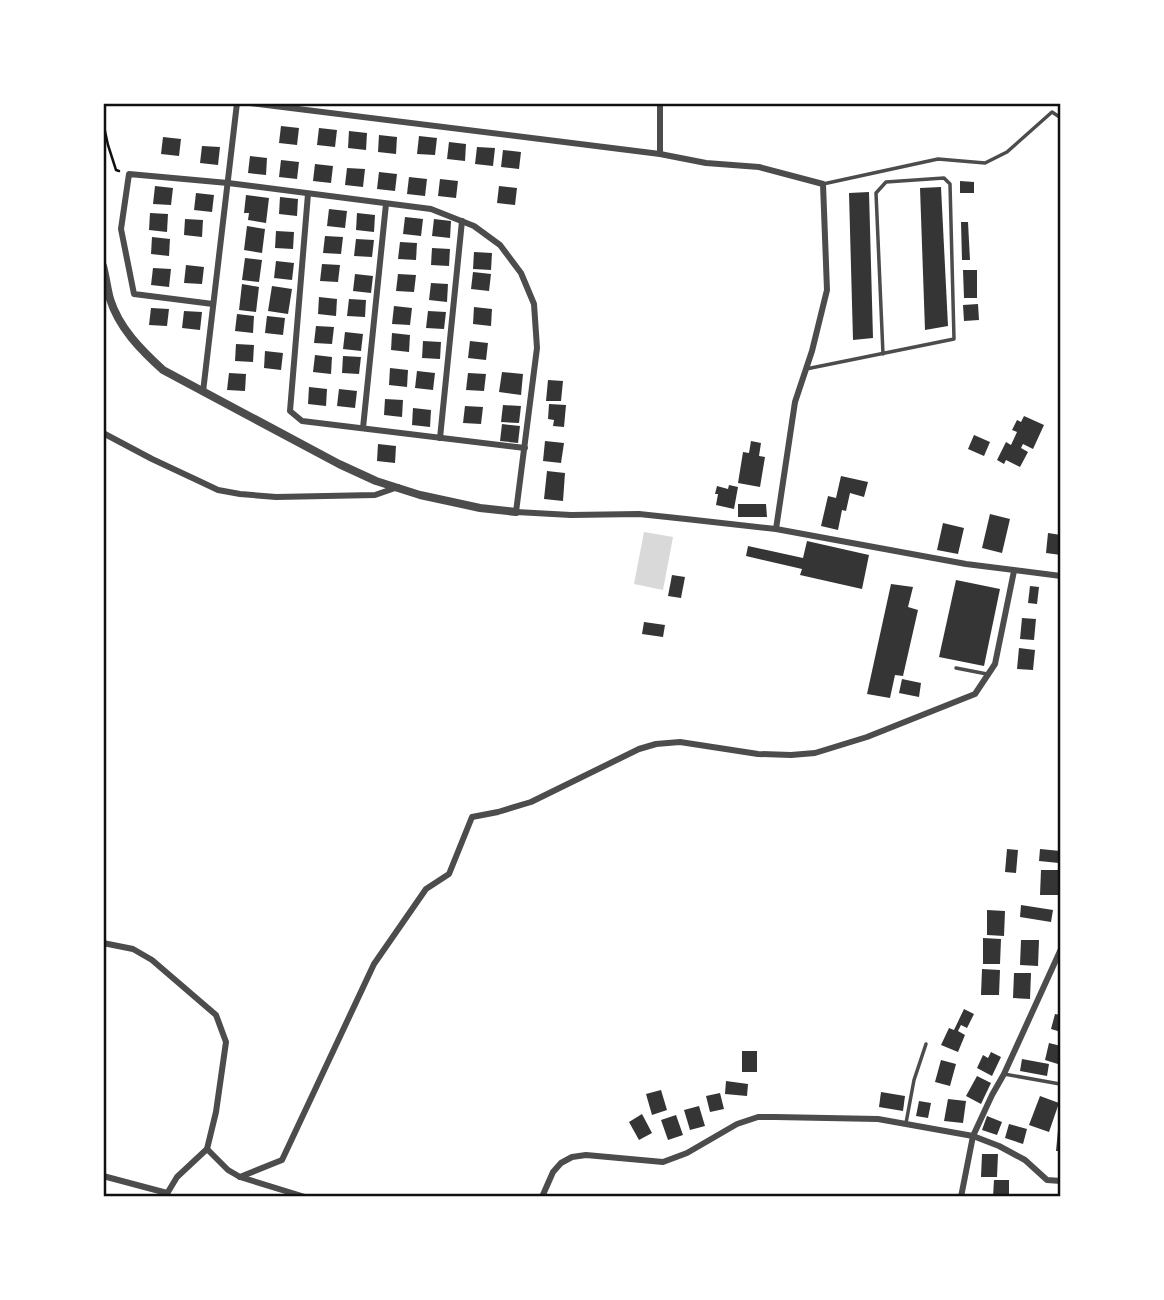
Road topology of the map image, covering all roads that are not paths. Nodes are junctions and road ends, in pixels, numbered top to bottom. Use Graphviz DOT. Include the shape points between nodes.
graph roads {
  1 [pos="237,103"];
  2 [pos="250,103"];
  3 [pos="660,103"];
  4 [pos="1061,118"];
  5 [pos="660,153"];
  6 [pos="228,183"];
  7 [pos="823,184"];
  8 [pos="308,194"];
  9 [pos="386,204"];
  10 [pos="462,221"];
  11 [pos="103,266"];
  12 [pos="213,304"];
  13 [pos="883,354"];
  14 [pos="806,369"];
  15 [pos="203,391"];
  16 [pos="363,428"];
  17 [pos="103,433"];
  18 [pos="440,438"];
  19 [pos="525,448"];
  20 [pos="399,487"];
  21 [pos="516,512"];
  22 [pos="776,529"];
  23 [pos="1014,570"];
  24 [pos="1061,576"];
  25 [pos="956,668"];
  26 [pos="989,674"];
  27 [pos="103,943"];
  28 [pos="1061,949"];
  29 [pos="926,1044"];
  30 [pos="1004,1074"];
  31 [pos="1060,1084"];
  32 [pos="906,1124"];
  33 [pos="973,1136"];
  34 [pos="207,1149"];
  35 [pos="103,1176"];
  36 [pos="240,1177"];
  37 [pos="1061,1181"];
  38 [pos="166,1195"];
  39 [pos="305,1197"];
  40 [pos="542,1197"];
  41 [pos="961,1197"];
  1 -- 6 [label="street"];
  2 -- 5 [label="street"];
  3 -- 5 [label="street"];
  4 -- 7 [label="lane" via="1052,112 1007,152 985,163 938,159"];
  5 -- 7 [label="street" via="759,167"];
  6 -- 8 [label="street"];
  6 -- 12 [label="street"];
  6 -- 12 [label="street" via="129,174 121,229 134,294"];
  7 -- 14 [label="street" via="827,290"];
  8 -- 9 [label="street"];
  8 -- 16 [label="street" via="290,411 302,421"];
  9 -- 10 [label="street" via="431,209"];
  9 -- 16 [label="street"];
  10 -- 18 [label="street"];
  10 -- 19 [label="street" via="500,245 521,273 534,304 537,348"];
  11 -- 15 [label="street" via="111,300 141,350 163,369"];
  12 -- 15 [label="street"];
  13 -- 13 [label="lane" via="954,340 950,184 944,178 886,182 876,193"];
  13 -- 14 [label="lane"];
  14 -- 22 [label="street" via="795,402"];
  15 -- 20 [label="street" via="339,464"];
  16 -- 18 [label="street"];
  17 -- 20 [label="street" via="199,481 240,494 375,495"];
  18 -- 19 [label="street"];
  19 -- 21 [label="street"];
  20 -- 21 [label="street" via="480,508"];
  21 -- 22 [label="street" via="639,514"];
  22 -- 23 [label="street"];
  23 -- 24 [label="street"];
  23 -- 26 [label="street"];
  25 -- 26 [label="lane"];
  26 -- 36 [label="street" via="975,694 815,753 758,754 680,742 656,744 639,748 531,802 472,817 449,873 426,889 374,964 282,1160"];
  27 -- 34 [label="street" via="134,949 152,960 216,1015 226,1042"];
  28 -- 30 [label="street"];
  29 -- 32 [label="lane"];
  30 -- 31 [label="lane"];
  30 -- 33 [label="street"];
  32 -- 33 [label="street"];
  32 -- 40 [label="street" via="878,1119 758,1117 663,1162 572,1157 553,1172"];
  33 -- 37 [label="street" via="1025,1160 1047,1180"];
  33 -- 41 [label="street"];
  34 -- 36 [label="street"];
  34 -- 38 [label="street" via="177,1177"];
  35 -- 38 [label="street"];
  36 -- 39 [label="street"];
}
